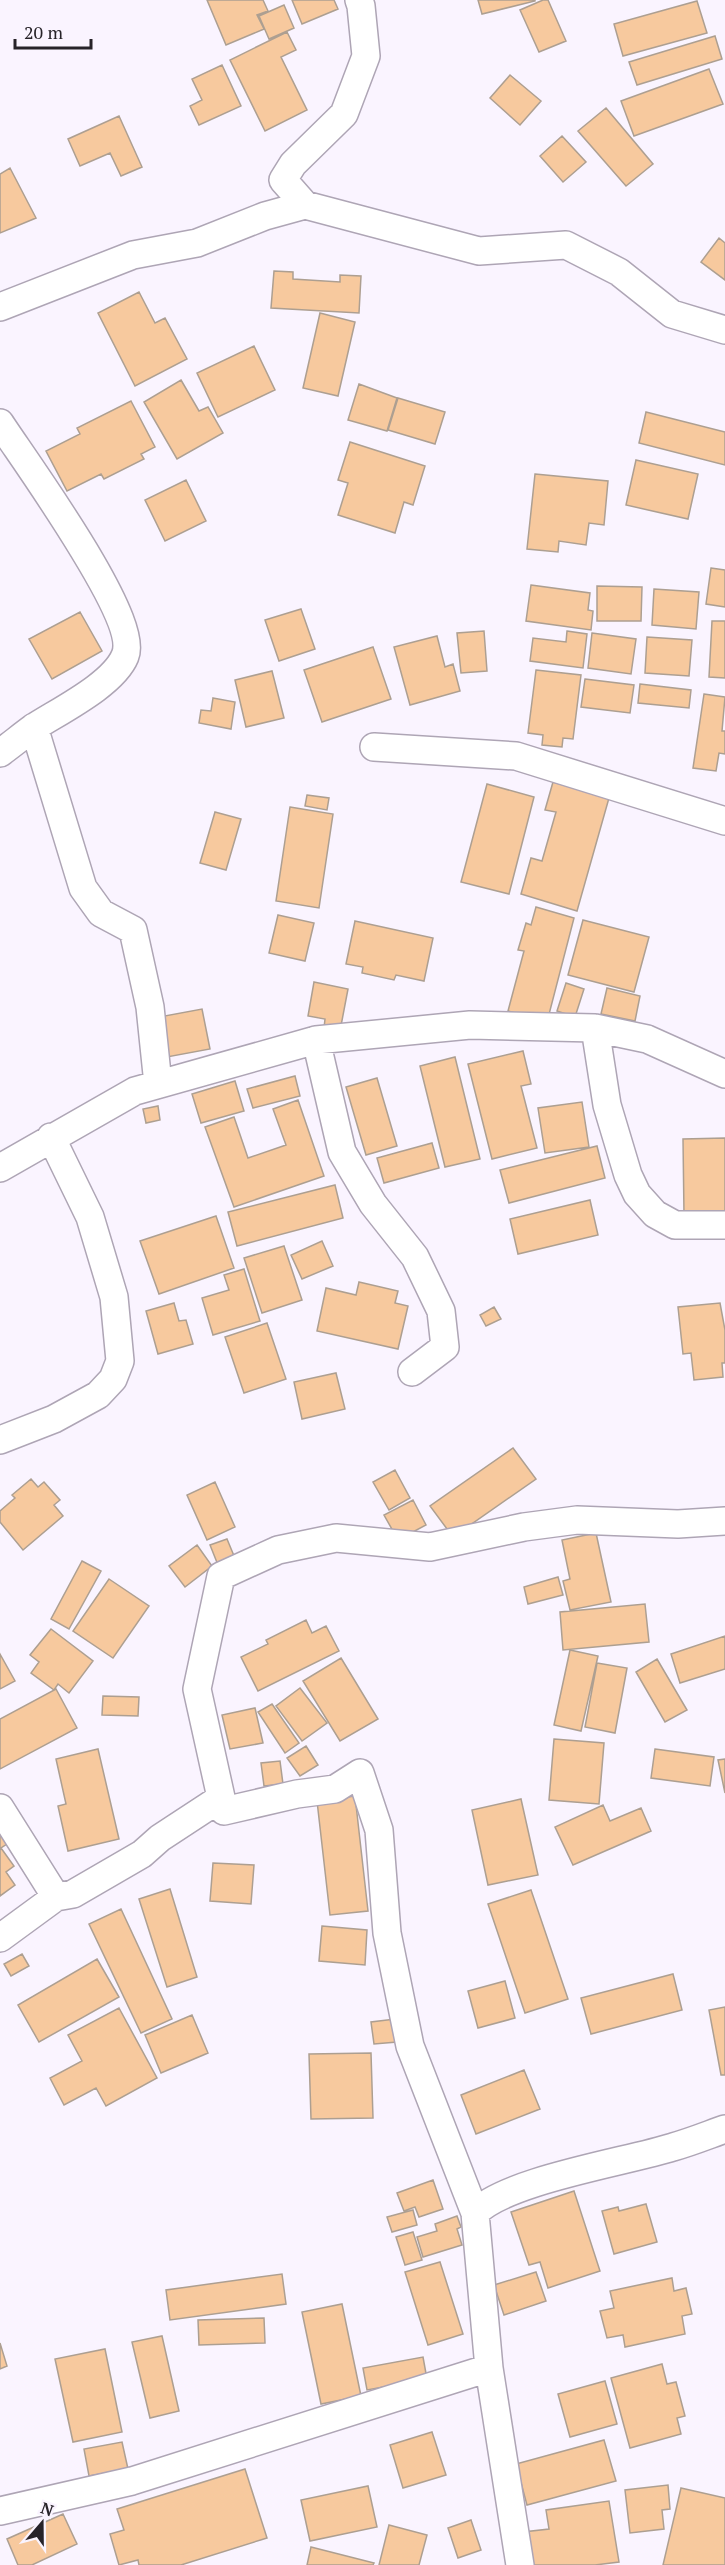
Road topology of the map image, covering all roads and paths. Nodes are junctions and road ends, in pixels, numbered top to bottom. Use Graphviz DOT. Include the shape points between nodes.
graph roads {
  1 [pos="358,0"];
  2 [pos="305,205"];
  3 [pos="0,308"];
  4 [pos="725,330"];
  5 [pos="0,423"];
  6 [pos="34,727"];
  7 [pos="374,747"];
  8 [pos="0,753"];
  9 [pos="725,821"];
  10 [pos="595,1028"];
  11 [pos="316,1040"];
  12 [pos="725,1074"];
  13 [pos="158,1084"];
  14 [pos="51,1137"];
  15 [pos="0,1168"];
  16 [pos="725,1225"];
  17 [pos="412,1372"];
  18 [pos="0,1440"];
  19 [pos="725,1521"];
  20 [pos="221,1798"];
  21 [pos="0,1808"];
  22 [pos="56,1897"];
  23 [pos="0,1938"];
  24 [pos="725,2128"];
  25 [pos="475,2212"];
  26 [pos="489,2368"];
  27 [pos="0,2511"];
  28 [pos="520,2565"];
  1 -- 2 [label="street" via="366,56 344,114 293,164 283,180"];
  2 -- 3 [label="street" via="197,243 133,255"];
  2 -- 4 [label="street" via="479,251 566,245 619,272 672,314"];
  5 -- 6 [label="street" via="102,578 127,638 126,655 116,670 69,708"];
  6 -- 8 [label="street"];
  6 -- 13 [label="street" via="83,888 101,913 134,930 150,1007"];
  7 -- 9 [label="street" via="516,756"];
  10 -- 11 [label="street" via="470,1024"];
  10 -- 12 [label="street" via="647,1039"];
  10 -- 16 [label="street" via="607,1105 637,1194 655,1214 675,1224"];
  11 -- 13 [label="street"];
  11 -- 17 [label="street" via="342,1152 373,1204 415,1257 441,1311 445,1347"];
  13 -- 14 [label="street" via="135,1091"];
  14 -- 15 [label="street"];
  14 -- 18 [label="street" via="90,1217 114,1297 120,1361 113,1379 98,1395 54,1419"];
  19 -- 20 [label="street" via="678,1524 577,1520 429,1546 336,1538 278,1550 221,1576 196,1689"];
  20 -- 22 [label="street" via="142,1854 73,1894"];
  20 -- 25 [label="street" via="224,1811 335,1789 360,1773 380,1830 387,1933 410,2046"];
  21 -- 22 [label="street"];
  22 -- 23 [label="street"];
  24 -- 25 [label="street" via="674,2147 536,2183 484,2203"];
  25 -- 26 [label="street"];
  26 -- 27 [label="street" via="132,2481"];
  26 -- 28 [label="street"];
}
